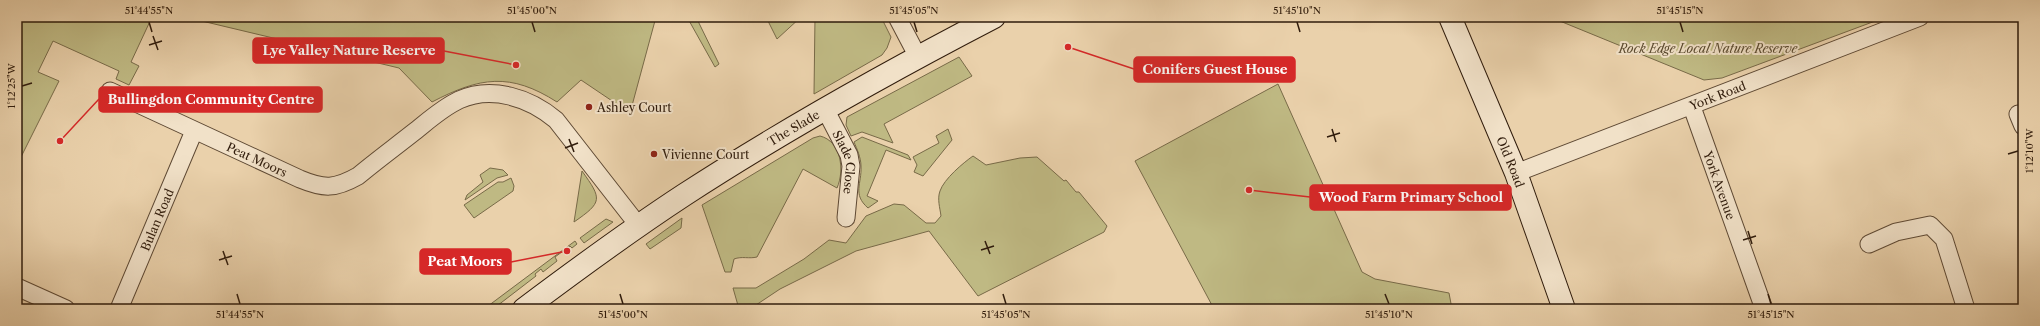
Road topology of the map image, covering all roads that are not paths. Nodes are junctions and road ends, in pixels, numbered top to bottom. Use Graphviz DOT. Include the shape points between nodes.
graph roads {
  1 [pos="896,17"];
  2 [pos="994,17"];
  3 [pos="1450,17"];
  4 [pos="1920,17"];
  5 [pos="918,57"];
  6 [pos="110,92"];
  7 [pos="1692,107"];
  8 [pos="825,109"];
  9 [pos="194,131"];
  10 [pos="1516,173"];
  11 [pos="846,218"];
  12 [pos="638,225"];
  13 [pos="1869,244"];
  14 [pos="17,287"];
  15 [pos="66,309"];
  16 [pos="120,309"];
  17 [pos="524,309"];
  18 [pos="1564,309"];
  19 [pos="1764,309"];
  20 [pos="1966,309"];
  1 -- 5 [label="street"];
  2 -- 5 [label="main road, The Slade"];
  3 -- 10 [label="main road, Old Road"];
  4 -- 7 [label="street, York Road"];
  5 -- 8 [label="main road, The Slade"];
  6 -- 9 [label="street, Peat Moors"];
  7 -- 10 [label="street, York Road"];
  7 -- 19 [label="street, York Avenue"];
  8 -- 11 [label="street, Slade Close" via="849,155 851,166"];
  8 -- 12 [label="main road, The Slade"];
  9 -- 12 [label="street, Peat Moors" via="300,180 317,186 332,187 358,176 459,100 485,95 515,97 538,107 556,120"];
  9 -- 16 [label="street, Bulan Road"];
  10 -- 18 [label="main road, Old Road"];
  12 -- 17 [label="main road, The Slade"];
  13 -- 20 [label="street" via="1896,232 1930,225 1944,239"];
  14 -- 15 [label="street"];
}
